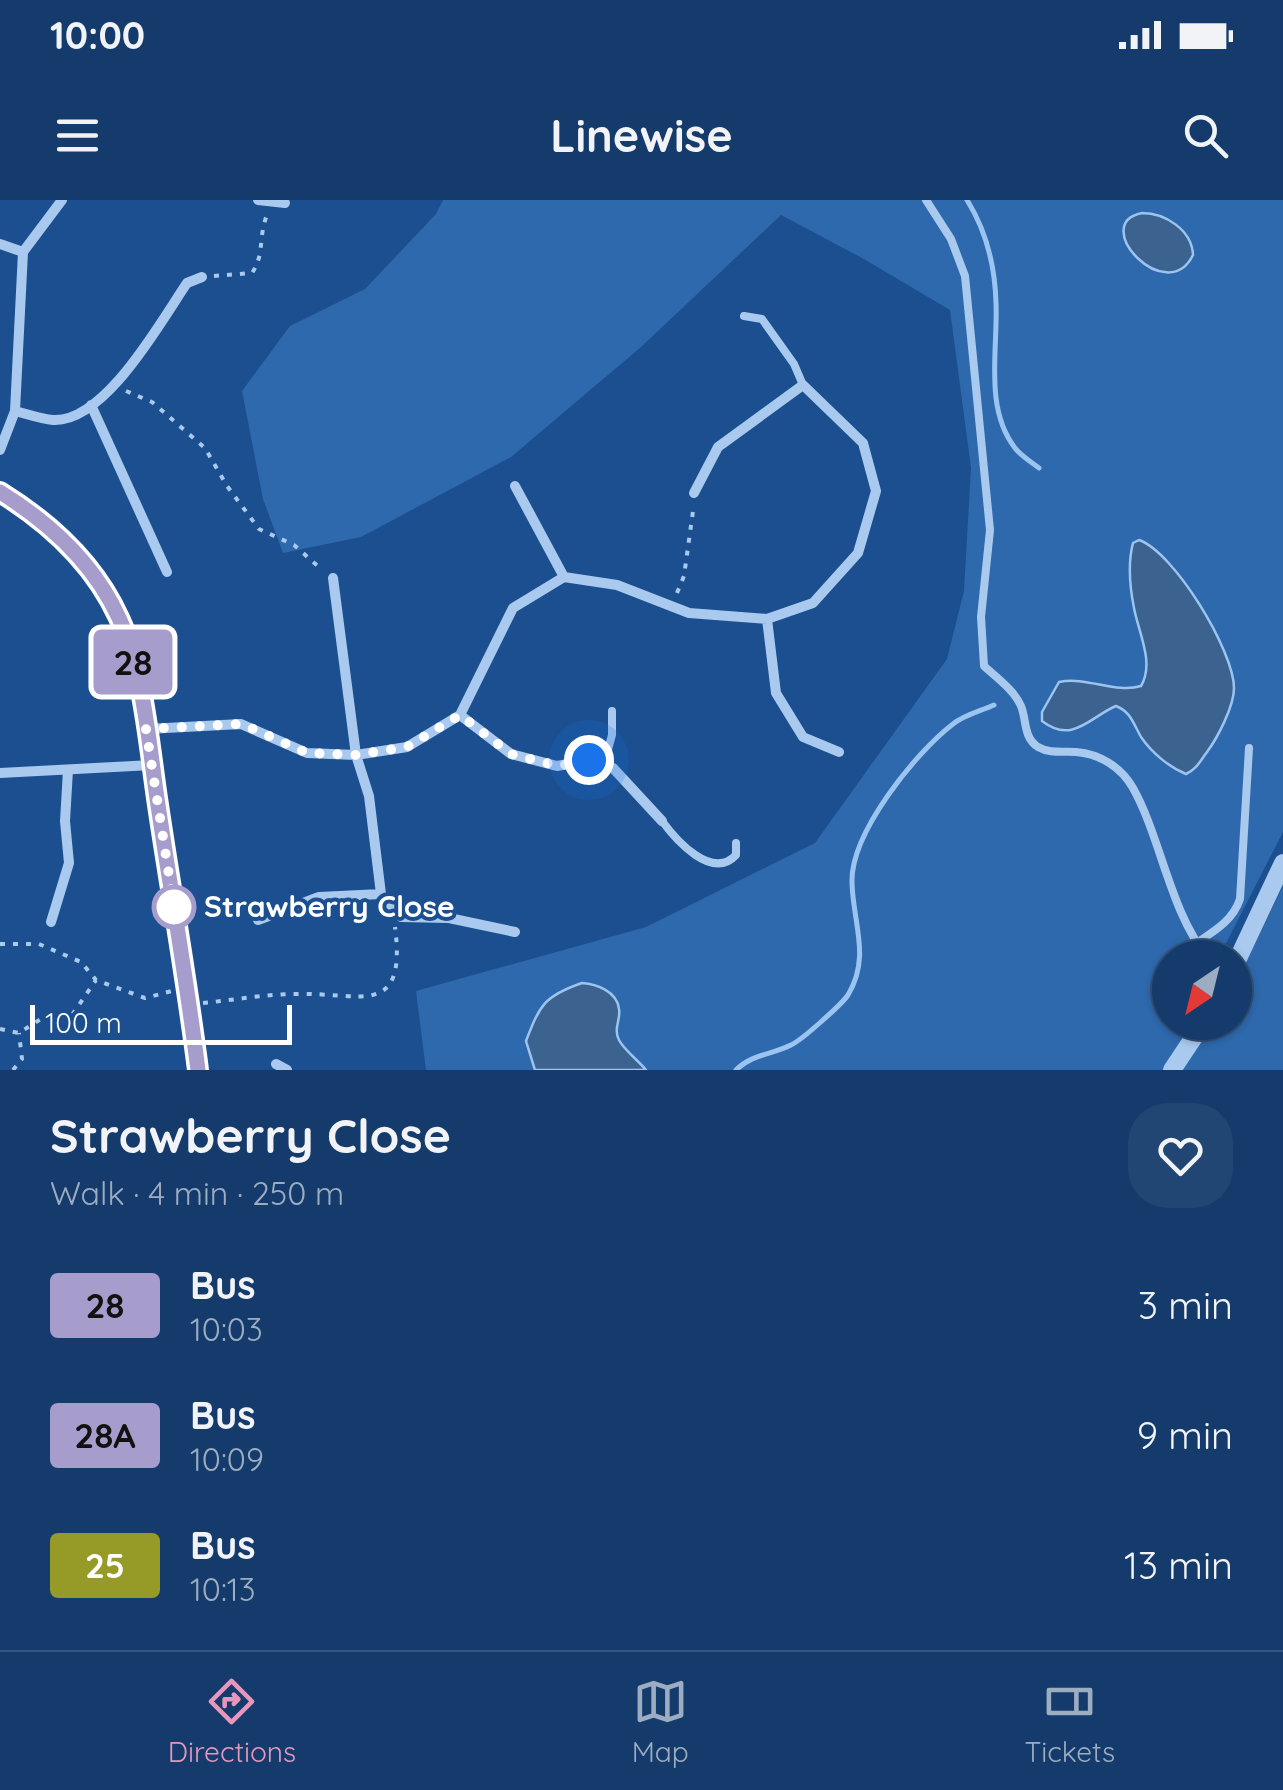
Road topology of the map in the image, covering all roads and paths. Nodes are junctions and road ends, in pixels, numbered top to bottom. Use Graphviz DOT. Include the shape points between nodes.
graph roads {
  1 [pos="62,200"];
  2 [pos="258,200"];
  3 [pos="926,200"];
  4 [pos="282,202"];
  5 [pos="293,216"];
  6 [pos="0,244"];
  7 [pos="23,252"];
  8 [pos="202,277"];
  9 [pos="744,316"];
  10 [pos="803,385"];
  11 [pos="114,386"];
  12 [pos="91,404"];
  13 [pos="14,411"];
  14 [pos="0,450"];
  15 [pos="515,486"];
  16 [pos="0,492"];
  17 [pos="694,493"];
  18 [pos="168,572"];
  19 [pos="564,577"];
  20 [pos="332,578"];
  21 [pos="671,606"];
  22 [pos="767,619"];
  23 [pos="612,711"];
  24 [pos="460,715"];
  25 [pos="146,729"];
  26 [pos="1248,748"];
  27 [pos="839,752"];
  28 [pos="356,755"];
  29 [pos="604,764"];
  30 [pos="152,766"];
  31 [pos="68,770"];
  32 [pos="0,773"];
  33 [pos="662,821"];
  34 [pos="736,843"];
  35 [pos="1283,863"];
  36 [pos="381,894"];
  37 [pos="393,908"];
  38 [pos="258,920"];
  39 [pos="51,922"];
  40 [pos="515,932"];
  41 [pos="1197,940"];
  42 [pos="1201,940"];
  43 [pos="1247,940"];
  44 [pos="0,944"];
  45 [pos="96,980"];
  46 [pos="188,997"];
  47 [pos="0,1029"];
  48 [pos="19,1033"];
  49 [pos="1192,1040"];
  50 [pos="14,1070"];
  51 [pos="198,1070"];
  52 [pos="1172,1070"];
  1 -- 7 [label="street"];
  2 -- 4 [label="street"];
  3 -- 41 [label="lane" via="952,238 964,276 990,530 981,616 984,666 1021,706 1034,745 1100,757 1132,786"];
  4 -- 5 [label="street"];
  4 -- 8 [label="path" via="260,233 261,260 252,274"];
  6 -- 7 [label="street"];
  7 -- 13 [label="street"];
  8 -- 11 [label="street" via="187,283"];
  9 -- 10 [label="lane" via="762,319"];
  10 -- 17 [label="street" via="718,446"];
  10 -- 22 [label="street" via="863,442 876,491 858,553 813,603"];
  11 -- 12 [label="street"];
  11 -- 20 [label="path" via="152,402 204,448 259,528 294,545"];
  12 -- 13 [label="street" via="56,420"];
  12 -- 18 [label="street"];
  13 -- 14 [label="street"];
  15 -- 19 [label="street"];
  16 -- 25 [label="street" via="60,536 102,587 132,656"];
  17 -- 21 [label="path" via="684,576"];
  19 -- 21 [label="street" via="617,586"];
  19 -- 24 [label="street" via="513,608"];
  20 -- 28 [label="street"];
  21 -- 22 [label="street"];
  22 -- 27 [label="street" via="776,692 803,737"];
  23 -- 29 [label="lane"];
  24 -- 28 [label="street" via="407,747"];
  24 -- 29 [label="street" via="511,754 558,766"];
  25 -- 28 [label="street" via="242,724 307,753"];
  25 -- 30 [label="street"];
  26 -- 42 [label="lane" via="1240,899 1226,923"];
  28 -- 36 [label="street" via="369,796"];
  29 -- 33 [label="street"];
  30 -- 31 [label="street"];
  30 -- 46 [label="street"];
  31 -- 32 [label="street"];
  31 -- 39 [label="street" via="69,862"];
  33 -- 34 [label="lane" via="677,841 716,864 730,861"];
  35 -- 43 [label="street"];
  36 -- 37 [label="street"];
  36 -- 38 [label="street" via="319,897"];
  37 -- 40 [label="street" via="401,917 449,918"];
  37 -- 46 [label="path" via="396,971 378,995"];
  44 -- 45 [label="path" via="39,944 80,962"];
  45 -- 46 [label="path" via="145,998"];
  45 -- 48 [label="path" via="72,1015 47,1015"];
  46 -- 51 [label="street"];
  47 -- 48 [label="path"];
  48 -- 50 [label="path" via="22,1059"];
  49 -- 52 [label="street"];
}
